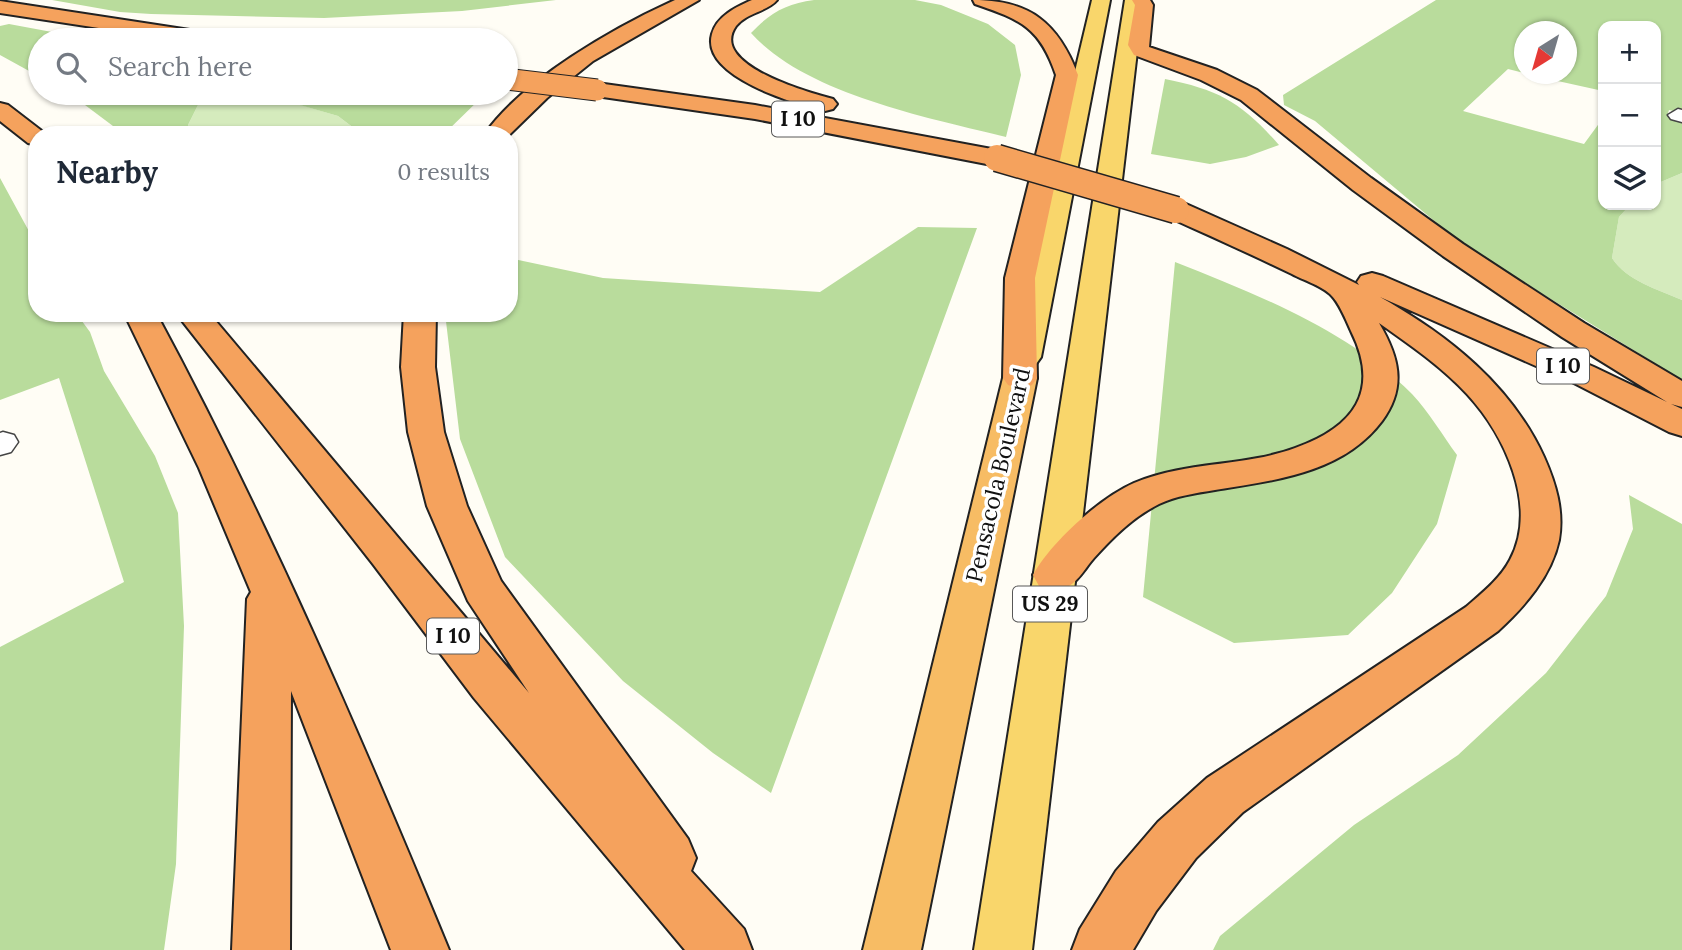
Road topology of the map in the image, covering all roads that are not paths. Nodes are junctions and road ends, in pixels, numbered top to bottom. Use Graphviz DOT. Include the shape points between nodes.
graph roads {
  1 [pos="690,0"];
  2 [pos="768,0"];
  3 [pos="982,0"];
  4 [pos="1101,0"];
  5 [pos="1134,0"];
  6 [pos="1141,0"];
  7 [pos="0,7"];
  8 [pos="137,28"];
  9 [pos="518,80"];
  10 [pos="0,110"];
  11 [pos="505,126"];
  12 [pos="28,131"];
  13 [pos="998,158"];
  14 [pos="1176,210"];
  15 [pos="1342,287"];
  16 [pos="145,322"];
  17 [pos="199,322"];
  18 [pos="420,322"];
  19 [pos="1020,378"];
  20 [pos="1682,396"];
  21 [pos="1682,424"];
  22 [pos="1054,575"];
  23 [pos="269,582"];
  24 [pos="261,950"];
  25 [pos="419,950"];
  26 [pos="723,950"];
  27 [pos="729,950"];
  28 [pos="892,950"];
  29 [pos="1003,950"];
  30 [pos="1101,950"];
  1 -- 11 [label="highway" via="577,61"];
  2 -- 13 [label="highway" via="735,16 722,31 721,48 747,75 786,92"];
  3 -- 19 [label="highway" via="1024,18 1048,36 1067,75 1020,278"];
  4 -- 19 [label="main road, Pensacola Boulevard"];
  5 -- 22 [label="main road, US 29"];
  6 -- 20 [label="highway" via="1141,51 1249,94 1453,250"];
  7 -- 8 [label="highway"];
  9 -- 13 [label="highway, I 10, bridge" via="768,114"];
  10 -- 12 [label="highway"];
  13 -- 14 [label="highway, I 10, bridge"];
  14 -- 15 [label="highway"];
  14 -- 21 [label="highway, I 10" via="1277,244 1442,312"];
  15 -- 22 [label="highway" via="1378,353 1383,373 1378,399 1366,420 1340,444 1307,458 1164,487 1133,500"];
  15 -- 30 [label="highway" via="1411,329 1442,354 1506,422 1527,458 1539,495 1539,539 1532,562 1511,593 1482,619 1225,795 1177,840 1136,891"];
  16 -- 23 [label="highway" via="188,402"];
  17 -- 26 [label="highway, I 10" via="491,684"];
  18 -- 27 [label="highway" via="418,367 426,432 447,506 483,589"];
  19 -- 28 [label="highway, Pensacola Boulevard"];
  22 -- 29 [label="main road, US 29"];
  23 -- 24 [label="highway"];
  23 -- 25 [label="highway"];
}
